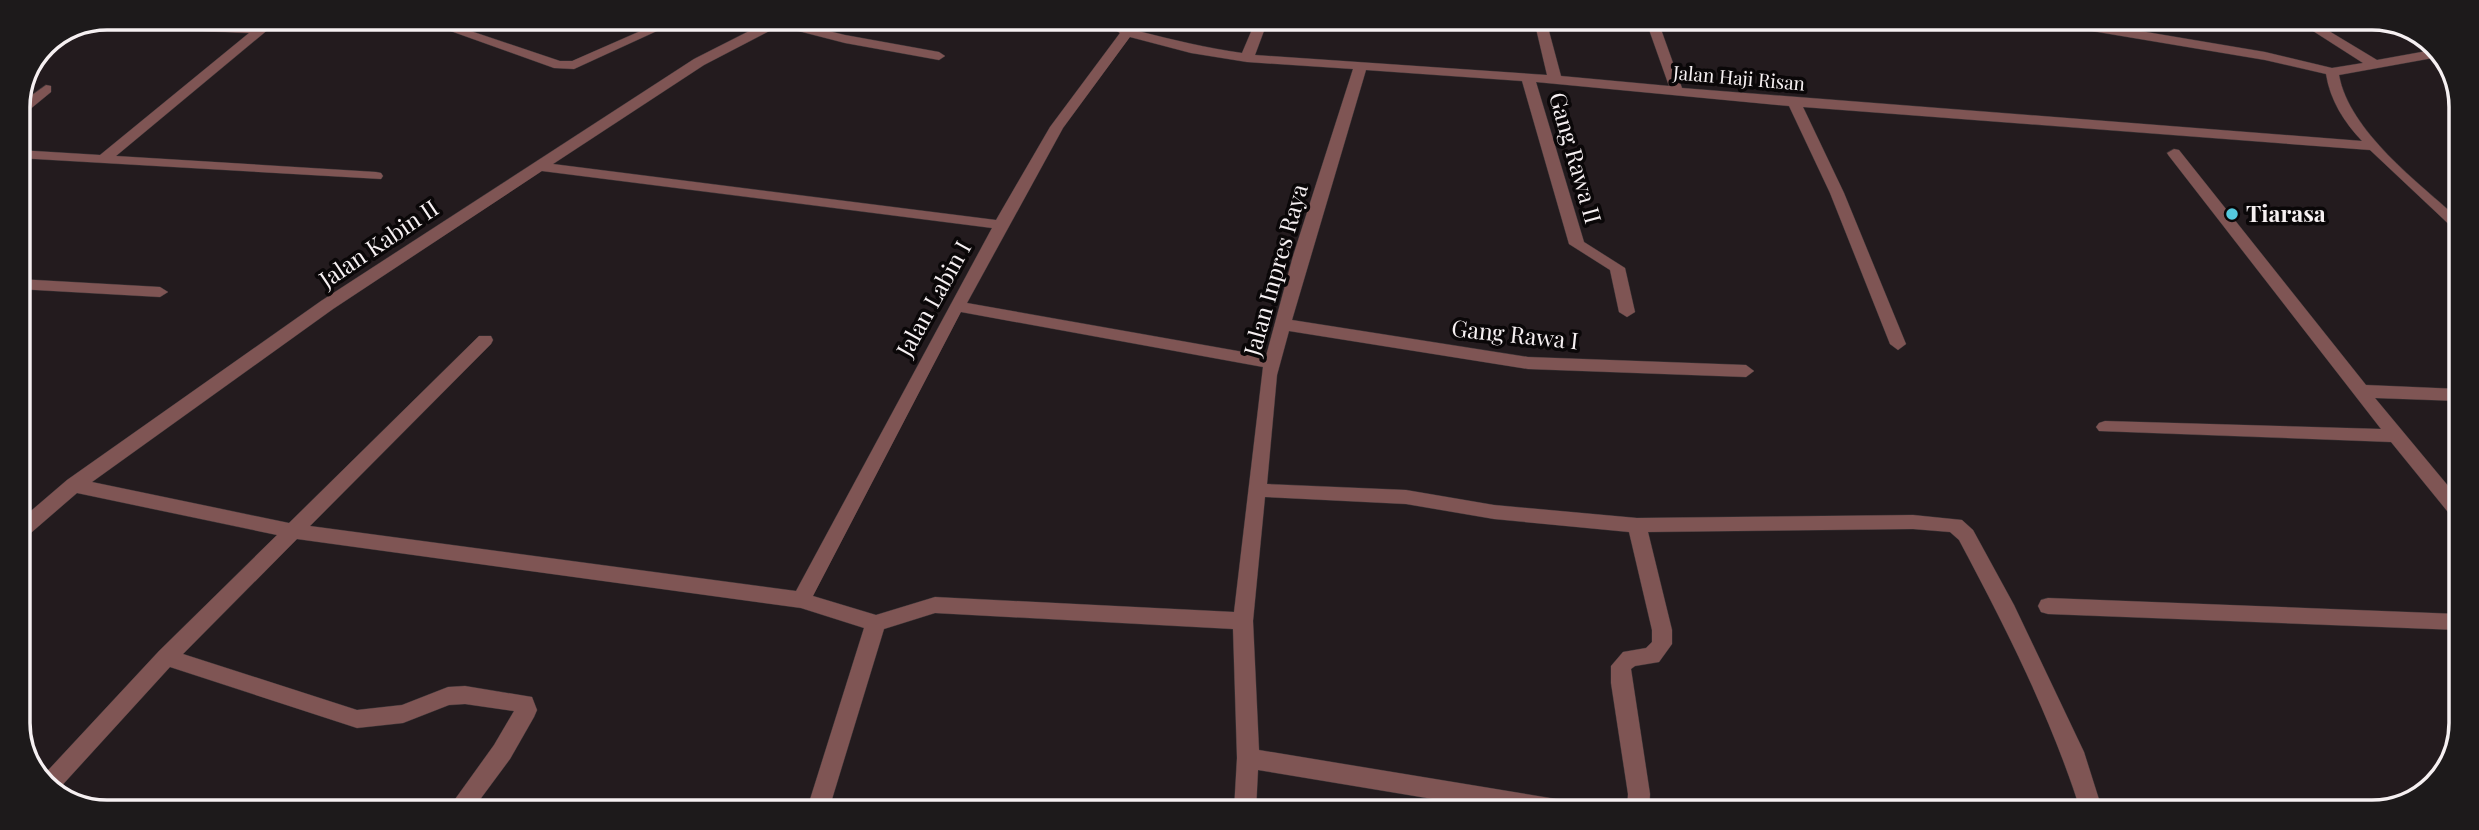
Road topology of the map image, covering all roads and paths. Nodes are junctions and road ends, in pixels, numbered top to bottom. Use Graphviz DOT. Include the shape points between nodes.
graph roads {
  1 [pos="259,30"];
  2 [pos="455,30"];
  3 [pos="652,30"];
  4 [pos="761,30"];
  5 [pos="814,30"];
  6 [pos="1124,30"];
  7 [pos="1258,30"];
  8 [pos="1543,30"];
  9 [pos="1655,30"];
  10 [pos="2110,30"];
  11 [pos="2318,30"];
  12 [pos="1127,32"];
  13 [pos="2429,54"];
  14 [pos="939,56"];
  15 [pos="1247,58"];
  16 [pos="2373,63"];
  17 [pos="1360,67"];
  18 [pos="2332,72"];
  19 [pos="1528,77"];
  20 [pos="1555,79"];
  21 [pos="46,89"];
  22 [pos="1677,92"];
  23 [pos="30,102"];
  24 [pos="1794,102"];
  25 [pos="2373,146"];
  26 [pos="2174,153"];
  27 [pos="30,155"];
  28 [pos="102,160"];
  29 [pos="538,166"];
  30 [pos="376,176"];
  31 [pos="2449,217"];
  32 [pos="1002,225"];
  33 [pos="30,285"];
  34 [pos="160,292"];
  35 [pos="956,306"];
  36 [pos="1627,312"];
  37 [pos="1282,324"];
  38 [pos="485,340"];
  39 [pos="1898,344"];
  40 [pos="1271,363"];
  41 [pos="1746,371"];
  42 [pos="2360,391"];
  43 [pos="2449,395"];
  44 [pos="2105,427"];
  45 [pos="2396,436"];
  46 [pos="74,485"];
  47 [pos="1256,490"];
  48 [pos="2449,500"];
  49 [pos="30,523"];
  50 [pos="1637,525"];
  51 [pos="293,531"];
  52 [pos="801,600"];
  53 [pos="2048,606"];
  54 [pos="1243,621"];
  55 [pos="876,622"];
  56 [pos="2449,622"];
  57 [pos="166,657"];
  58 [pos="1248,758"];
  59 [pos="53,779"];
  60 [pos="466,800"];
  61 [pos="821,800"];
  62 [pos="1246,800"];
  63 [pos="1502,800"];
  64 [pos="1639,800"];
  65 [pos="2087,800"];
  1 -- 28 [label="street"];
  2 -- 3 [label="street" via="559,65 574,65"];
  4 -- 29 [label="street, Jalan Kabin II" via="699,62"];
  5 -- 14 [label="street"];
  6 -- 12 [label="street, Jalan Haji Risan"];
  7 -- 15 [label="street"];
  8 -- 20 [label="street"];
  9 -- 22 [label="street"];
  10 -- 18 [label="street"];
  11 -- 16 [label="street"];
  12 -- 15 [label="street, Jalan Haji Risan"];
  12 -- 32 [label="street, Jalan Labin I" via="1057,127"];
  13 -- 16 [label="street"];
  15 -- 17 [label="street, Jalan Haji Risan"];
  16 -- 18 [label="street"];
  17 -- 19 [label="street, Jalan Haji Risan"];
  17 -- 37 [label="street, Jalan Inpres Raya"];
  18 -- 25 [label="street" via="2338,99"];
  19 -- 20 [label="street, Jalan Haji Risan"];
  19 -- 36 [label="street, Gang Rawa II" via="1577,244 1618,268"];
  20 -- 22 [label="street, Jalan Haji Risan"];
  21 -- 23 [label="street"];
  22 -- 24 [label="street, Jalan Haji Risan"];
  24 -- 25 [label="street, Jalan Haji Risan"];
  24 -- 39 [label="street" via="1837,193"];
  25 -- 31 [label="street"];
  26 -- 42 [label="street"];
  27 -- 28 [label="street"];
  28 -- 30 [label="street"];
  29 -- 32 [label="street"];
  29 -- 46 [label="street, Jalan Kabin II" via="327,305"];
  32 -- 35 [label="street, Jalan Labin I"];
  33 -- 34 [label="street"];
  35 -- 40 [label="street"];
  35 -- 52 [label="street, Jalan Labin I"];
  37 -- 40 [label="street, Jalan Inpres Raya"];
  37 -- 41 [label="street, Gang Rawa I" via="1528,363"];
  38 -- 51 [label="street"];
  40 -- 47 [label="street, Jalan Inpres Raya"];
  42 -- 43 [label="street"];
  42 -- 45 [label="street"];
  44 -- 45 [label="street"];
  45 -- 48 [label="street"];
  46 -- 49 [label="street, Jalan Kabin II"];
  46 -- 51 [label="street"];
  47 -- 50 [label="street" via="1406,497 1494,512"];
  47 -- 54 [label="street, Jalan Inpres Raya"];
  50 -- 64 [label="street" via="1662,637 1652,656 1630,658 1621,666"];
  50 -- 65 [label="street" via="1955,524 1966,535 2010,617 2073,752"];
  51 -- 52 [label="street"];
  51 -- 57 [label="street"];
  52 -- 55 [label="street"];
  53 -- 56 [label="street"];
  54 -- 55 [label="street" via="935,605"];
  54 -- 58 [label="street, Jalan Inpres Raya"];
  55 -- 61 [label="street"];
  57 -- 59 [label="street"];
  57 -- 60 [label="street" via="357,719 403,714 448,696 524,703 526,710 502,752"];
  58 -- 62 [label="street, Jalan Inpres Raya"];
  58 -- 63 [label="street"];
}
